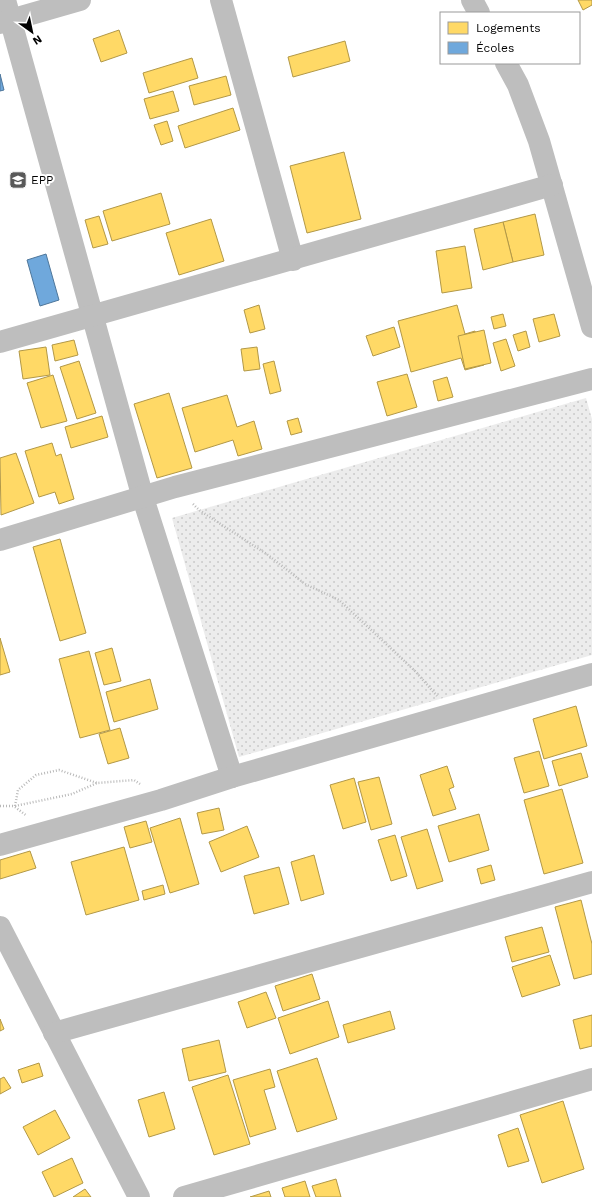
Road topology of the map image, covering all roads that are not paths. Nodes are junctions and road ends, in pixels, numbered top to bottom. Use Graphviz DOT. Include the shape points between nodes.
graph roads {
  1 [pos="80,0"];
  2 [pos="221,0"];
  3 [pos="472,0"];
  4 [pos="478,12"];
  5 [pos="5,14"];
  6 [pos="507,64"];
  7 [pos="552,185"];
  8 [pos="293,260"];
  9 [pos="93,316"];
  10 [pos="592,327"];
  11 [pos="0,342"];
  12 [pos="592,379"];
  13 [pos="143,498"];
  14 [pos="0,540"];
  15 [pos="592,674"];
  16 [pos="232,776"];
  17 [pos="0,844"];
  18 [pos="592,882"];
  19 [pos="0,928"];
  20 [pos="54,1033"];
  21 [pos="592,1079"];
  22 [pos="139,1197"];
  23 [pos="184,1197"];
  1 -- 5 [label="street"];
  2 -- 8 [label="street"];
  3 -- 4 [label="street"];
  5 -- 9 [label="street"];
  6 -- 7 [label="street" via="518,85"];
  7 -- 8 [label="street"];
  7 -- 10 [label="street"];
  8 -- 9 [label="street"];
  9 -- 11 [label="street"];
  9 -- 13 [label="street"];
  12 -- 13 [label="street" via="175,487"];
  13 -- 14 [label="street"];
  13 -- 16 [label="street"];
  15 -- 16 [label="street"];
  16 -- 17 [label="street" via="161,800"];
  18 -- 20 [label="street"];
  19 -- 20 [label="street"];
  20 -- 22 [label="street"];
  21 -- 23 [label="street"];
}
